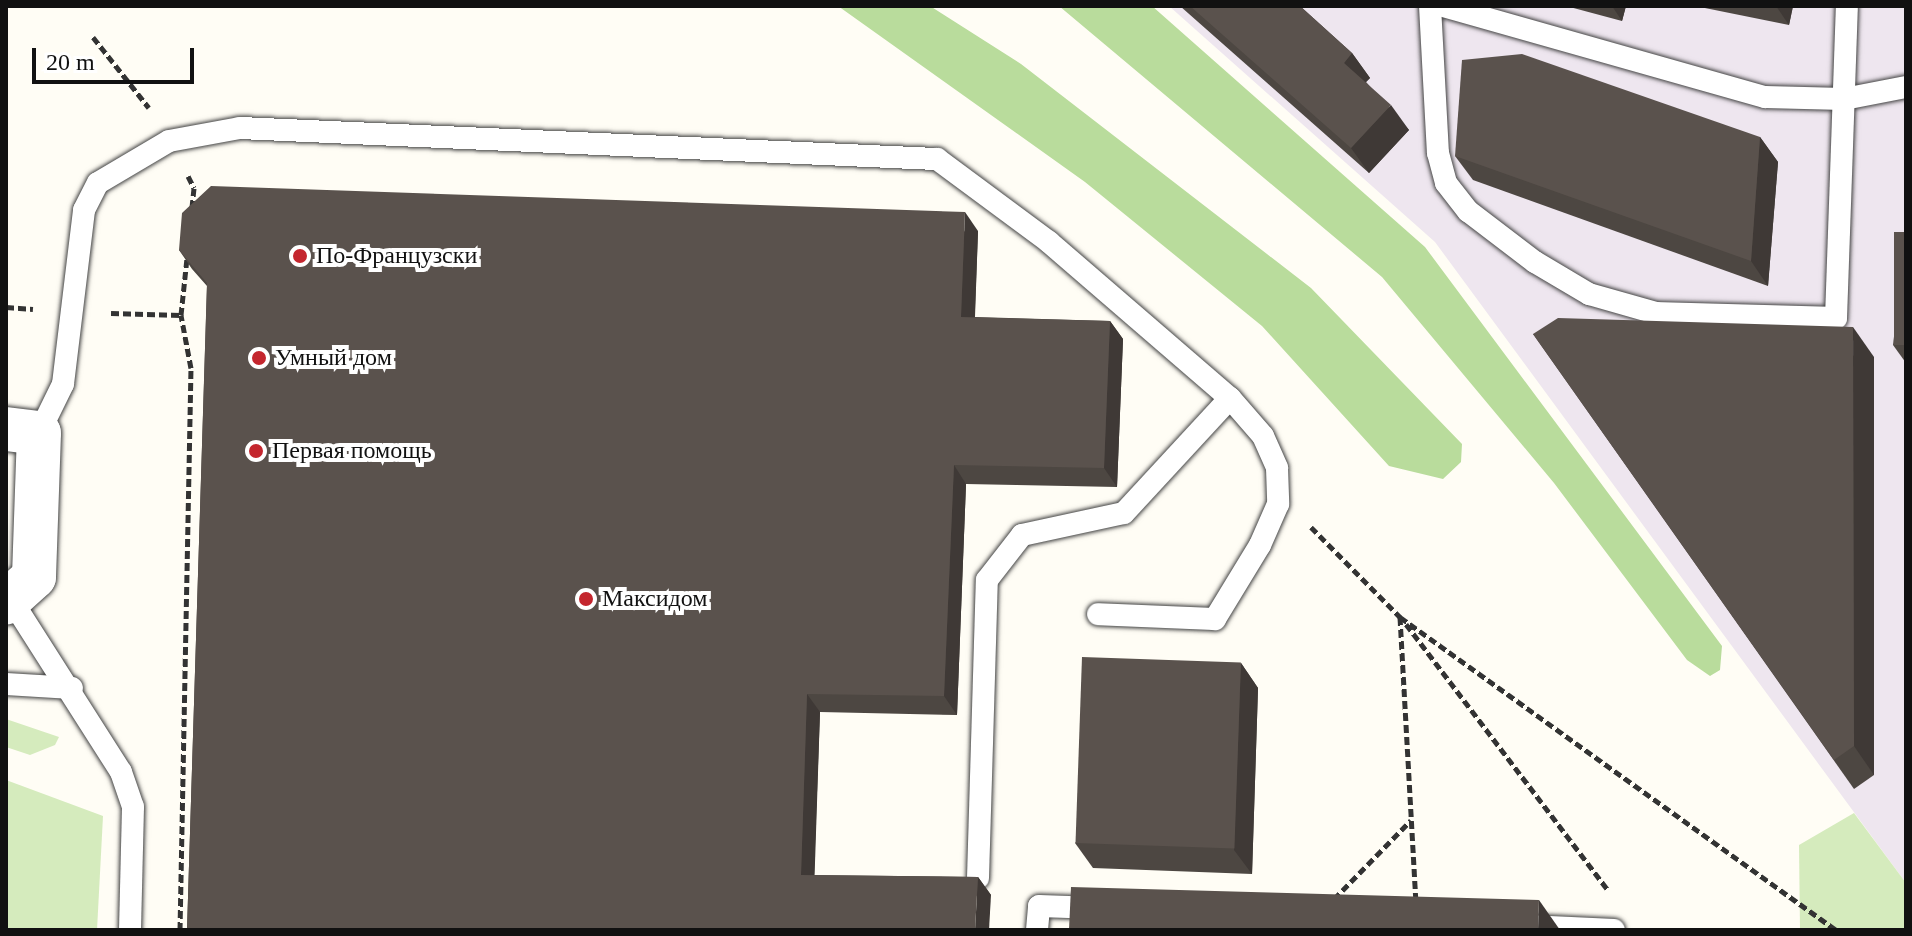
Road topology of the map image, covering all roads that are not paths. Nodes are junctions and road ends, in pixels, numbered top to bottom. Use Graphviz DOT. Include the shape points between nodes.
graph roads {
  1 [pos="1430,6"];
  2 [pos="1443,6"];
  3 [pos="1847,6"];
  4 [pos="1906,87"];
  5 [pos="1844,99"];
  6 [pos="1230,398"];
  7 [pos="22,431"];
  8 [pos="9,601"];
  9 [pos="1098,614"];
  10 [pos="6,684"];
  11 [pos="72,688"];
  12 [pos="978,878"];
  13 [pos="1116,909"];
  14 [pos="1508,925"];
  15 [pos="130,930"];
  16 [pos="1037,930"];
  17 [pos="1614,930"];
  1 -- 5 [label="lane" via="1438,153 1446,183 1468,211 1535,262 1589,294 1656,313 1836,318"];
  2 -- 5 [label="lane" via="1765,97"];
  3 -- 5 [label="lane"];
  4 -- 5 [label="lane"];
  6 -- 7 [label="lane" via="1049,242 937,159 240,128 169,141 98,183 84,210 63,384"];
  6 -- 9 [label="lane" via="1263,436 1277,468 1278,504 1215,619"];
  6 -- 12 [label="lane" via="1124,513 1022,535 987,580"];
  7 -- 8 [label="street" via="34,577"];
  8 -- 11 [label="lane"];
  10 -- 11 [label="lane"];
  11 -- 15 [label="lane" via="121,772 133,807"];
  13 -- 16 [label="lane" via="1039,906"];
  14 -- 17 [label="lane"];
}
